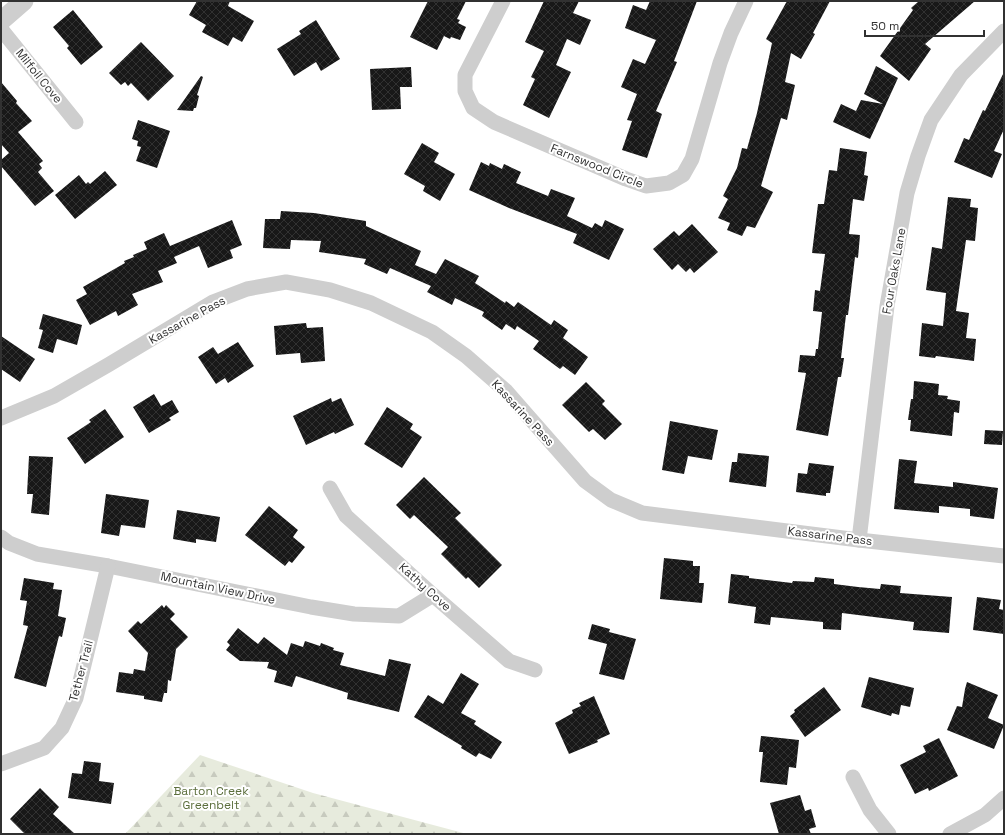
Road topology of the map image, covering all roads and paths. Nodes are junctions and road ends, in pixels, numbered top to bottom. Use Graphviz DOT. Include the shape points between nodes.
graph roads {
  1 [pos="24,1"];
  2 [pos="503,1"];
  3 [pos="746,1"];
  4 [pos="1,21"];
  5 [pos="1,29"];
  6 [pos="1004,31"];
  7 [pos="76,122"];
  8 [pos="1,418"];
  9 [pos="330,488"];
  10 [pos="1,537"];
  11 [pos="860,540"];
  12 [pos="1004,556"];
  13 [pos="108,566"];
  14 [pos="433,595"];
  15 [pos="535,670"];
  16 [pos="1,764"];
  17 [pos="853,777"];
  18 [pos="1004,798"];
  19 [pos="888,834"];
  20 [pos="950,834"];
  1 -- 4 [label="street"];
  2 -- 3 [label="street, Farnswood Circle" via="465,75 465,91 473,108 494,122 646,186 669,183 683,175 692,159 720,63"];
  5 -- 7 [label="street, Milfoil Cove"];
  6 -- 11 [label="street, Four Oaks Lane" via="961,75 931,120 907,193 887,306"];
  8 -- 11 [label="street, Kassarine Pass" via="54,396 213,302 247,289 286,282 330,290 371,303 432,332 466,356 506,391 585,481 610,500 642,513"];
  9 -- 14 [label="street, Kathy Cove" via="346,516"];
  10 -- 13 [label="street, Mountain View Drive" via="9,543 37,554"];
  11 -- 12 [label="street, Kassarine Pass"];
  13 -- 14 [label="street, Mountain View Drive" via="354,614 399,616"];
  13 -- 16 [label="street, Tether Trail" via="76,698 62,728 44,748"];
  14 -- 15 [label="street, Kathy Cove" via="509,661"];
  17 -- 19 [label="street" via="870,810"];
  18 -- 20 [label="street" via="985,815"];
}
